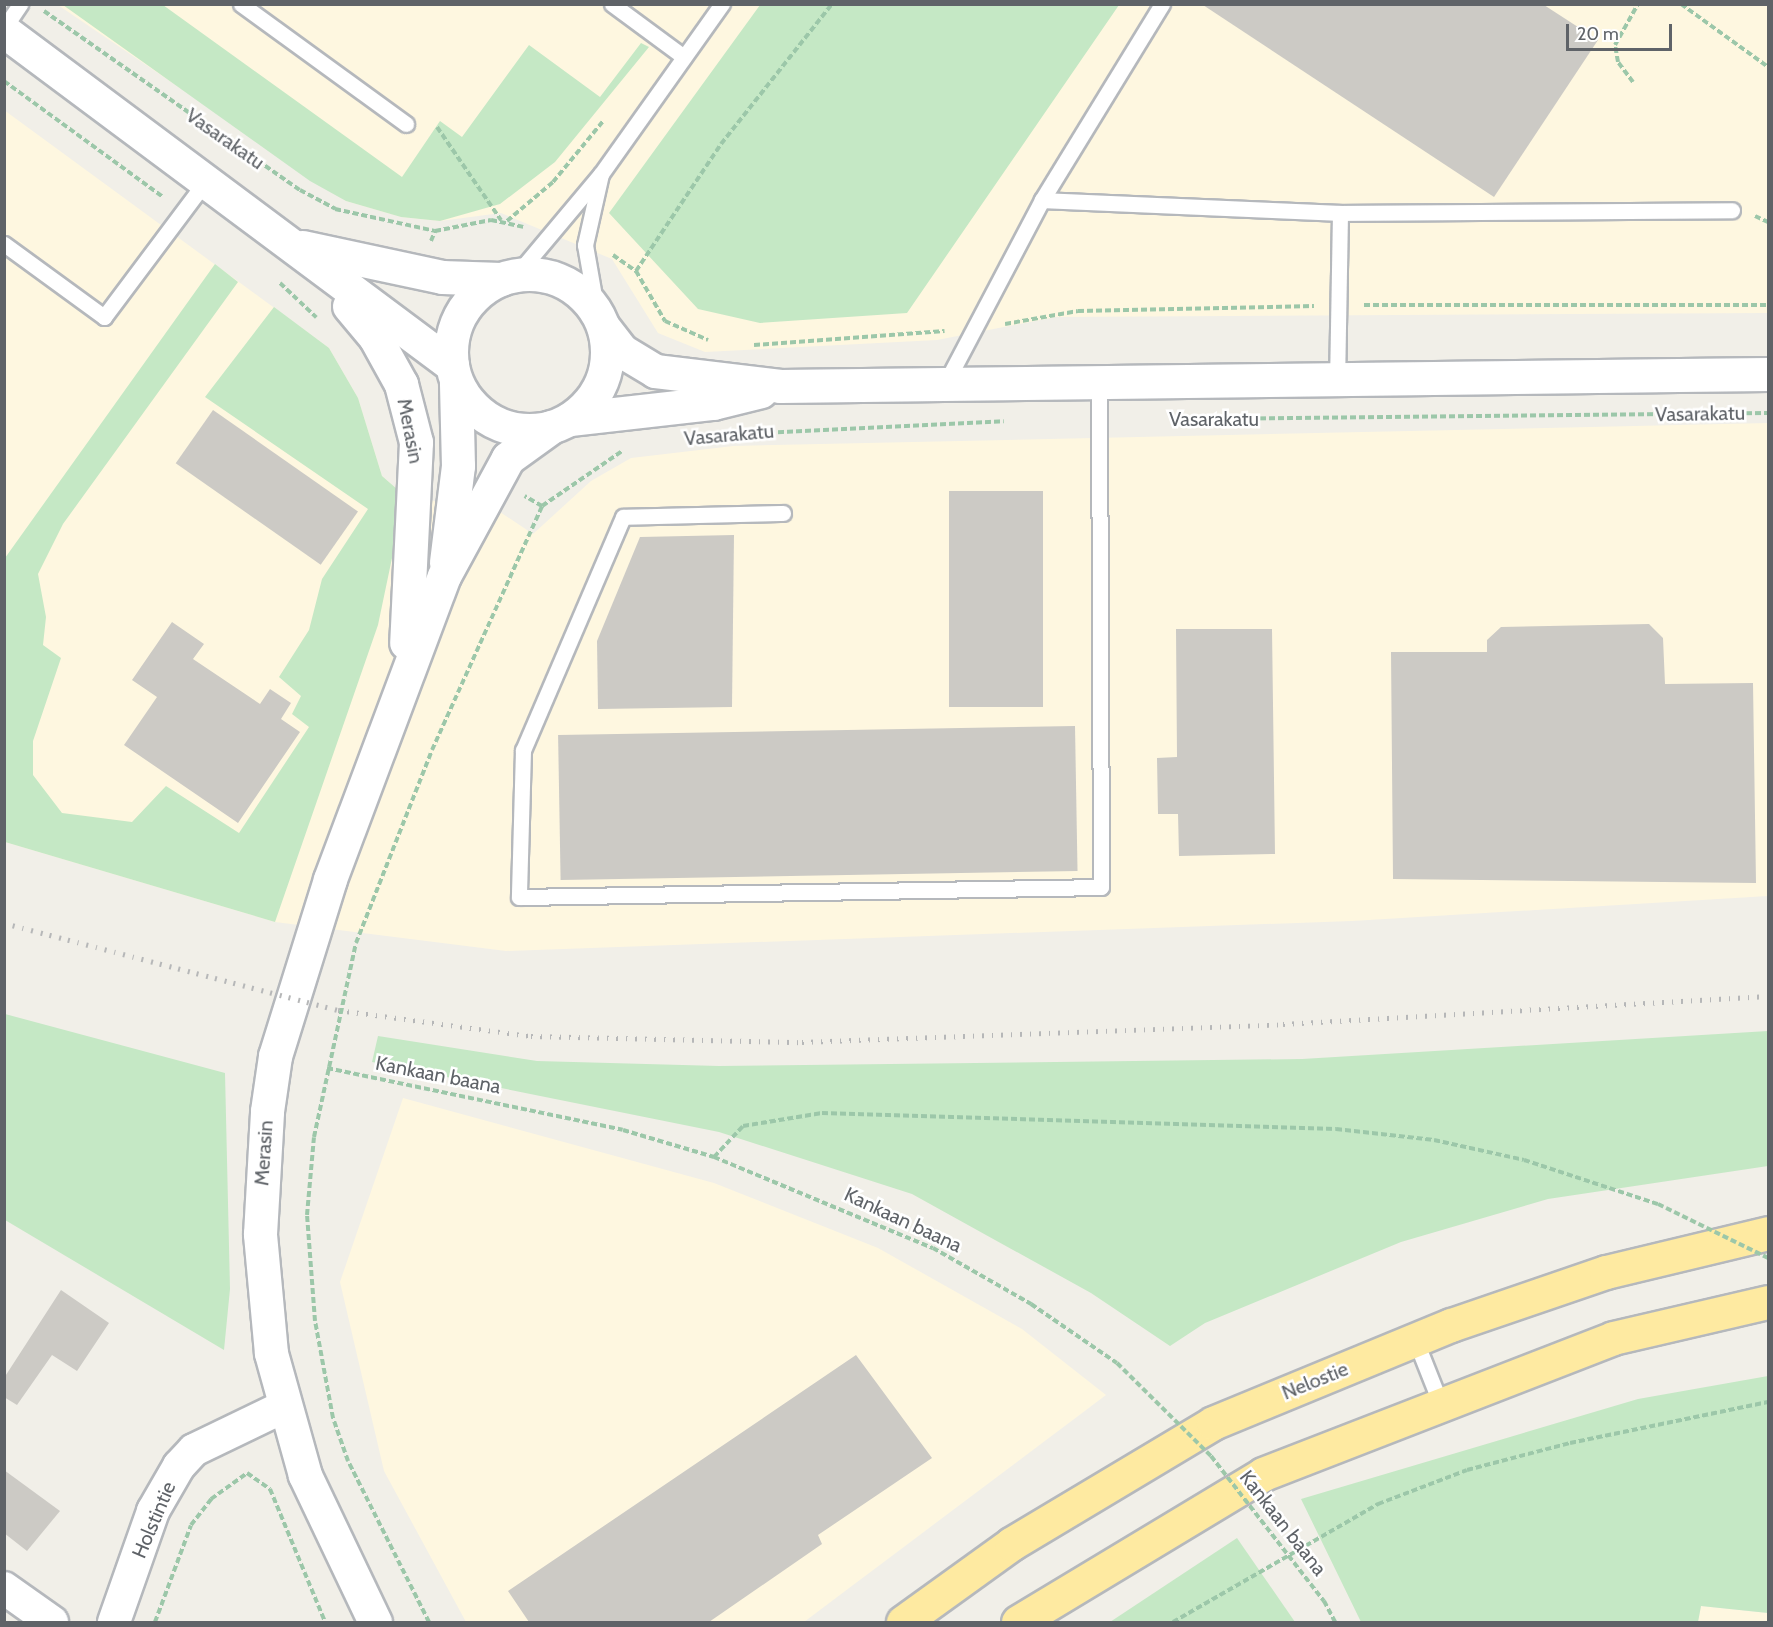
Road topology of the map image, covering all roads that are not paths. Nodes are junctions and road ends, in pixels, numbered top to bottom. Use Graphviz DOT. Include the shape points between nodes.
graph roads {
  1 [pos="20,4"];
  2 [pos="241,4"];
  3 [pos="612,4"];
  4 [pos="722,4"];
  5 [pos="1162,4"];
  6 [pos="4,29"];
  7 [pos="684,57"];
  8 [pos="405,124"];
  9 [pos="601,174"];
  10 [pos="208,178"];
  11 [pos="1042,200"];
  12 [pos="1732,210"];
  13 [pos="1340,213"];
  14 [pos="4,244"];
  15 [pos="300,247"];
  16 [pos="509,277"];
  17 [pos="600,320"];
  18 [pos="454,373"];
  19 [pos="1768,374"];
  20 [pos="1337,380"];
  21 [pos="1099,382"];
  22 [pos="945,384"];
  23 [pos="780,386"];
  24 [pos="561,423"];
  25 [pos="783,513"];
  26 [pos="444,576"];
  27 [pos="403,685"];
  28 [pos="1768,1233"];
  29 [pos="1768,1302"];
  30 [pos="1415,1340"];
  31 [pos="1440,1402"];
  32 [pos="285,1406"];
  33 [pos="4,1588"];
  34 [pos="52,1623"];
  35 [pos="114,1623"];
  36 [pos="375,1623"];
  37 [pos="903,1623"];
  38 [pos="1018,1623"];
  1 -- 6 [label="lane"];
  2 -- 8 [label="lane"];
  3 -- 7 [label="lane"];
  4 -- 7 [label="lane"];
  5 -- 11 [label="lane"];
  6 -- 10 [label="street"];
  7 -- 9 [label="lane"];
  9 -- 16 [label="lane"];
  9 -- 17 [label="lane" via="585,245"];
  10 -- 14 [label="lane" via="104,317"];
  10 -- 15 [label="street"];
  11 -- 13 [label="lane"];
  11 -- 22 [label="lane"];
  12 -- 13 [label="lane"];
  13 -- 20 [label="lane"];
  15 -- 16 [label="street" via="442,277"];
  15 -- 18 [label="street"];
  15 -- 27 [label="street, Merasin" via="375,337 401,384 416,442 415,554"];
  16 -- 17 [label="street" via="563,282"];
  16 -- 18 [label="street" via="485,287 461,313"];
  17 -- 23 [label="street, Vasarakatu" via="622,351 655,371"];
  17 -- 24 [label="street" via="607,362 602,379"];
  18 -- 24 [label="street" via="472,405 495,423 513,429"];
  18 -- 26 [label="street, Merasin" via="458,466"];
  19 -- 20 [label="street, Vasarakatu"];
  20 -- 21 [label="street, Vasarakatu"];
  21 -- 22 [label="street, Vasarakatu"];
  21 -- 25 [label="lane" via="1101,887 519,897 523,750 623,517"];
  22 -- 23 [label="street, Vasarakatu"];
  23 -- 24 [label="street, Vasarakatu" via="713,403"];
  24 -- 26 [label="street, Merasin" via="524,443 495,480"];
  26 -- 27 [label="street, Merasin"];
  27 -- 32 [label="street, Merasin" via="340,849 275,1056 261,1170 260,1234 271,1353"];
  28 -- 30 [label="highway, Nelostie" via="1606,1272"];
  29 -- 31 [label="highway" via="1613,1338"];
  30 -- 31 [label="lane"];
  30 -- 37 [label="highway, Nelostie" via="1213,1423 1011,1544"];
  31 -- 38 [label="highway" via="1263,1474"];
  32 -- 35 [label="street, Holstintie" via="194,1450 179,1466 153,1511"];
  32 -- 36 [label="street, Merasin" via="305,1475"];
  33 -- 34 [label="street"];
}
